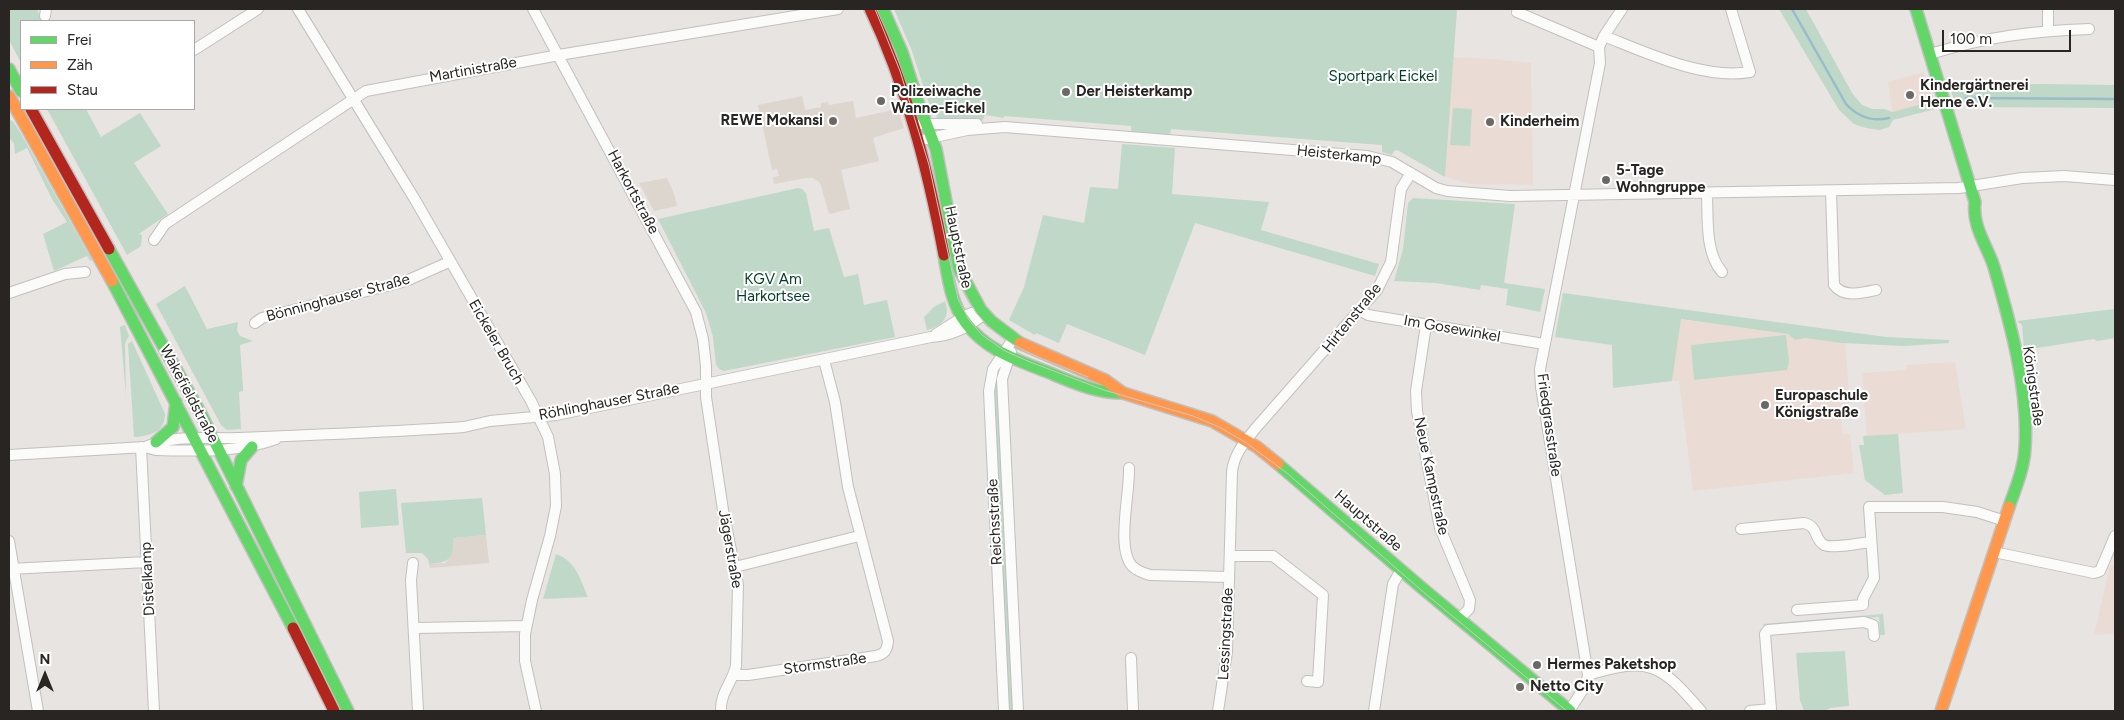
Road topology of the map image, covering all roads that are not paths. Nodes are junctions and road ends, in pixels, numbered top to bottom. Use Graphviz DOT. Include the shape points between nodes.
graph roads {
  1 [pos="258,9"];
  2 [pos="298,9"];
  3 [pos="533,9"];
  4 [pos="838,9"];
  5 [pos="870,9"];
  6 [pos="883,9"];
  7 [pos="1622,9"];
  8 [pos="1731,9"];
  9 [pos="1916,9"];
  10 [pos="2048,9"];
  11 [pos="1518,10"];
  12 [pos="2089,29"];
  13 [pos="2048,31"];
  14 [pos="1604,36"];
  15 [pos="1599,47"];
  16 [pos="195,49"];
  17 [pos="1930,54"];
  18 [pos="559,55"];
  19 [pos="9,69"];
  20 [pos="20,89"];
  21 [pos="9,96"];
  22 [pos="353,98"];
  23 [pos="32,110"];
  24 [pos="912,124"];
  25 [pos="927,124"];
  26 [pos="995,127"];
  27 [pos="932,138"];
  28 [pos="917,141"];
  29 [pos="1411,173"];
  30 [pos="2115,180"];
  31 [pos="1970,188"];
  32 [pos="1831,191"];
  33 [pos="1707,193"];
  34 [pos="1574,195"];
  35 [pos="154,240"];
  36 [pos="449,262"];
  37 [pos="85,272"];
  38 [pos="1722,272"];
  39 [pos="1876,290"];
  40 [pos="9,293"];
  41 [pos="1361,311"];
  42 [pos="982,312"];
  43 [pos="965,322"];
  44 [pos="255,323"];
  45 [pos="1426,325"];
  46 [pos="1015,340"];
  47 [pos="1544,344"];
  48 [pos="1005,355"];
  49 [pos="824,360"];
  50 [pos="705,384"];
  51 [pos="1123,393"];
  52 [pos="176,402"];
  53 [pos="539,417"];
  54 [pos="284,436"];
  55 [pos="212,437"];
  56 [pos="195,438"];
  57 [pos="1246,440"];
  58 [pos="147,445"];
  59 [pos="252,447"];
  60 [pos="202,450"];
  61 [pos="218,450"];
  62 [pos="9,455"];
  63 [pos="1129,468"];
  64 [pos="236,486"];
  65 [pos="2005,521"];
  66 [pos="1741,529"];
  67 [pos="860,536"];
  68 [pos="2115,536"];
  69 [pos="9,541"];
  70 [pos="1871,542"];
  71 [pos="1994,552"];
  72 [pos="1230,556"];
  73 [pos="147,562"];
  74 [pos="414,564"];
  75 [pos="735,567"];
  76 [pos="11,569"];
  77 [pos="1401,570"];
  78 [pos="1229,577"];
  79 [pos="1797,610"];
  80 [pos="1459,619"];
  81 [pos="526,626"];
  82 [pos="415,628"];
  83 [pos="1874,636"];
  84 [pos="1131,658"];
  85 [pos="734,674"];
  86 [pos="1588,675"];
  87 [pos="1307,681"];
  88 [pos="38,711"];
  89 [pos="154,711"];
  90 [pos="334,711"];
  91 [pos="348,711"];
  92 [pos="418,711"];
  93 [pos="536,711"];
  94 [pos="721,711"];
  95 [pos="1004,711"];
  96 [pos="1018,711"];
  97 [pos="1133,711"];
  98 [pos="1218,711"];
  99 [pos="1374,711"];
  100 [pos="1570,711"];
  101 [pos="1700,711"];
  102 [pos="1750,711"];
  103 [pos="1941,711"];
  1 -- 16 [label="street"];
  2 -- 22 [label="street, Eickeler Bruch"];
  3 -- 18 [label="street, Harkortstraße"];
  4 -- 18 [label="street, Martinistraße"];
  5 -- 24 [label="street, Hauptstraße" via="892,61"];
  6 -- 25 [label="street, Hauptstraße"];
  7 -- 14 [label="street"];
  8 -- 14 [label="street" via="1750,72 1735,74 1694,67 1660,58"];
  9 -- 17 [label="street, Königstraße"];
  10 -- 13 [label="street"];
  11 -- 15 [label="street"];
  12 -- 13 [label="street"];
  13 -- 17 [label="street" via="1985,39"];
  14 -- 15 [label="street"];
  15 -- 34 [label="street, Friedgrasstraße" via="1600,63"];
  17 -- 31 [label="street, Königstraße"];
  18 -- 22 [label="street, Martinistraße" via="374,88"];
  18 -- 50 [label="street, Harkortstraße" via="696,312 704,339"];
  19 -- 20 [label="street"];
  21 -- 52 [label="street, Wakefieldstraße" via="106,268"];
  22 -- 35 [label="street, Martinistraße" via="165,224"];
  22 -- 36 [label="street, Eickeler Bruch"];
  23 -- 55 [label="street, Wakefieldstraße"];
  24 -- 25 [label="street, Heisterkamp"];
  24 -- 28 [label="street, Hauptstraße"];
  25 -- 26 [label="street, Heisterkamp"];
  25 -- 27 [label="street, Hauptstraße"];
  26 -- 27 [label="street, Heisterkamp"];
  26 -- 29 [label="street, Heisterkamp" via="1366,156 1392,162"];
  27 -- 28 [label="street, Heisterkamp"];
  27 -- 42 [label="street, Hauptstraße" via="957,262"];
  28 -- 43 [label="street, Hauptstraße" via="950,288"];
  29 -- 34 [label="street, Heisterkamp" via="1447,191 1510,196"];
  29 -- 41 [label="street, Hirtenstraße" via="1401,188 1391,262 1377,290"];
  30 -- 31 [label="street, Heisterkamp" via="2064,176 2022,178"];
  31 -- 32 [label="street, Heisterkamp"];
  31 -- 65 [label="street, Königstraße" via="1973,209 1984,246 1990,255 2011,339 2025,429 2024,457"];
  32 -- 33 [label="street, Heisterkamp"];
  32 -- 39 [label="street" via="1834,285 1841,291 1859,294"];
  33 -- 34 [label="street, Heisterkamp"];
  33 -- 38 [label="street" via="1713,258"];
  34 -- 47 [label="street, Friedgrasstraße"];
  36 -- 44 [label="street, Bönninghauser Straße" via="406,282 262,318"];
  36 -- 53 [label="street, Eickeler Bruch"];
  37 -- 40 [label="street" via="65,274"];
  41 -- 45 [label="street, Im Gosewinkel"];
  41 -- 57 [label="street, Hirtenstraße"];
  42 -- 43 [label="street, Röhlinghauser Straße"];
  42 -- 46 [label="street, Hauptstraße"];
  43 -- 48 [label="street, Hauptstraße" via="982,340"];
  43 -- 49 [label="street, Röhlinghauser Straße" via="931,337"];
  45 -- 47 [label="street, Im Gosewinkel"];
  45 -- 80 [label="street, Neue Kampstraße" via="1416,391 1417,412 1440,528 1470,600 1469,609"];
  46 -- 48 [label="street, Reichsstraße"];
  46 -- 51 [label="street, Hauptstraße" via="1106,380"];
  47 -- 86 [label="street, Friedgrasstraße" via="1541,387"];
  48 -- 51 [label="street, Hauptstraße" via="1082,386"];
  48 -- 95 [label="street, Reichsstraße" via="991,375 989,390"];
  48 -- 96 [label="street, Reichsstraße" via="1002,379"];
  49 -- 50 [label="street, Röhlinghauser Straße"];
  49 -- 67 [label="street, Stormstraße"];
  50 -- 53 [label="street, Röhlinghauser Straße"];
  50 -- 75 [label="street, Jägerstraße" via="723,510"];
  51 -- 57 [label="street, Hauptstraße" via="1203,418"];
  52 -- 56 [label="street, Wakefieldstraße"];
  52 -- 58 [label="street" via="173,427"];
  53 -- 54 [label="street, Röhlinghauser Straße" via="490,421 464,427"];
  53 -- 81 [label="street, Eickeler Bruch" via="553,460 556,506"];
  54 -- 55 [label="street, Röhlinghauser Straße"];
  54 -- 59 [label="street, Röhlinghauser Straße"];
  55 -- 56 [label="street, Röhlinghauser Straße"];
  55 -- 61 [label="street, Wakefieldstraße"];
  56 -- 58 [label="street, Röhlinghauser Straße"];
  56 -- 60 [label="street, Wakefieldstraße"];
  57 -- 72 [label="street, Lessingstraße" via="1234,458 1232,472"];
  57 -- 77 [label="street, Hauptstraße" via="1273,459"];
  58 -- 60 [label="street, Röhlinghauser Straße" via="156,450"];
  58 -- 62 [label="street, Röhlinghauser Straße"];
  58 -- 73 [label="street, Distelkamp"];
  59 -- 61 [label="street, Röhlinghauser Straße"];
  59 -- 64 [label="street" via="239,463"];
  60 -- 61 [label="street, Röhlinghauser Straße"];
  60 -- 90 [label="street, Wakefieldstraße"];
  61 -- 64 [label="street, Wakefieldstraße"];
  63 -- 78 [label="street" via="1124,534 1130,564 1150,575"];
  64 -- 91 [label="street, Wakefieldstraße"];
  65 -- 70 [label="street" via="1977,512 1943,507 1869,507"];
  65 -- 71 [label="street, Königstraße"];
  66 -- 70 [label="street" via="1804,523 1813,527 1825,545"];
  67 -- 75 [label="street"];
  67 -- 85 [label="street, Stormstraße" via="888,641 884,653 748,675"];
  68 -- 71 [label="street" via="2103,566 2094,573"];
  69 -- 76 [label="street"];
  70 -- 79 [label="street" via="1874,578 1863,605"];
  71 -- 103 [label="street, Königstraße"];
  72 -- 78 [label="street, Lessingstraße"];
  72 -- 87 [label="street" via="1273,556 1323,594 1318,682"];
  73 -- 76 [label="street"];
  73 -- 89 [label="street, Distelkamp"];
  74 -- 82 [label="street" via="411,580"];
  75 -- 85 [label="street, Jägerstraße" via="738,593"];
  76 -- 88 [label="street"];
  77 -- 80 [label="street, Hauptstraße"];
  77 -- 99 [label="street" via="1393,584"];
  78 -- 98 [label="street, Lessingstraße" via="1226,664"];
  80 -- 100 [label="street, Hauptstraße"];
  81 -- 82 [label="street"];
  81 -- 93 [label="street, Eickeler Bruch" via="525,661"];
  82 -- 92 [label="street"];
  83 -- 102 [label="street" via="1873,625 1864,622 1768,630 1765,634 1770,709"];
  84 -- 97 [label="street"];
  85 -- 94 [label="street, Jägerstraße" via="722,695"];
  86 -- 100 [label="street" via="1586,685"];
  86 -- 101 [label="street" via="1622,665 1651,667 1678,684"];
}
